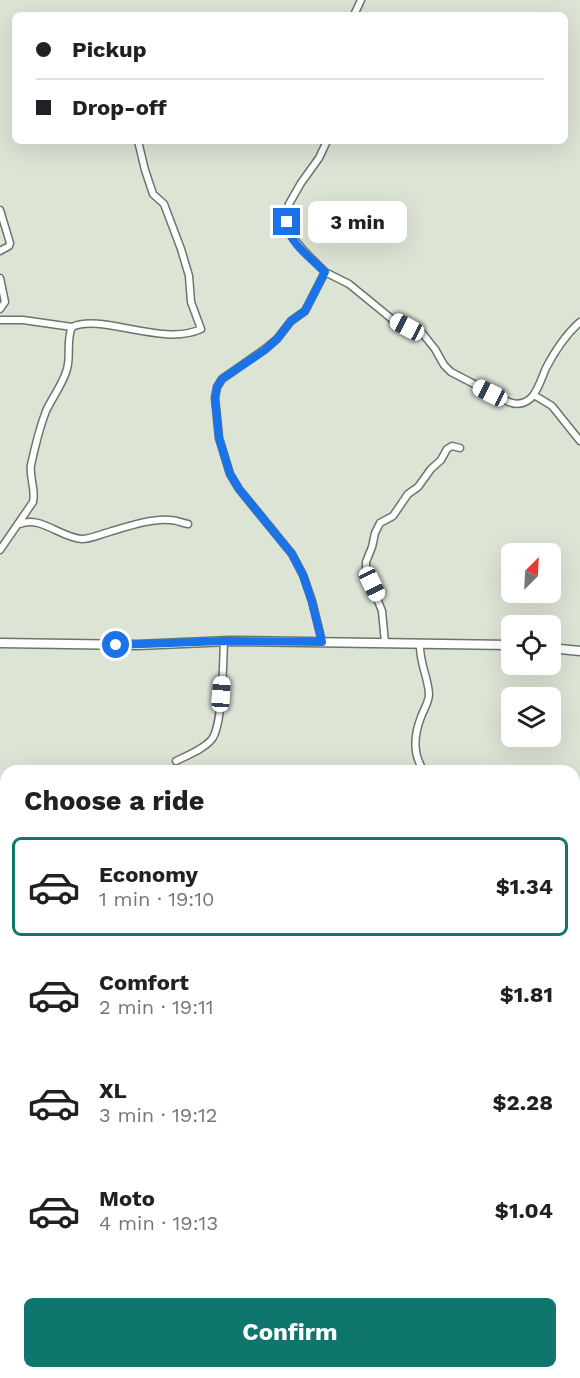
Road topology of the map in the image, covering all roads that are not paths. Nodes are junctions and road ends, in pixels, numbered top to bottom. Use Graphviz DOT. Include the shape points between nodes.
graph roads {
  1 [pos="139,144"];
  2 [pos="326,144"];
  3 [pos="0,210"];
  4 [pos="0,251"];
  5 [pos="325,272"];
  6 [pos="0,278"];
  7 [pos="0,309"];
  8 [pos="0,320"];
  9 [pos="580,322"];
  10 [pos="72,327"];
  11 [pos="534,395"];
  12 [pos="580,441"];
  13 [pos="460,448"];
  14 [pos="188,524"];
  15 [pos="17,526"];
  16 [pos="0,550"];
  17 [pos="224,641"];
  18 [pos="322,642"];
  19 [pos="0,643"];
  20 [pos="385,643"];
  21 [pos="420,643"];
  22 [pos="501,645"];
  23 [pos="561,649"];
  24 [pos="580,651"];
  25 [pos="176,761"];
  26 [pos="421,765"];
  1 -- 10 [label="street" via="154,197 164,204 181,249 200,329 165,334 93,325"];
  2 -- 5 [label="street" via="289,204 286,217 288,232"];
  3 -- 4 [label="street" via="10,243"];
  5 -- 11 [label="street" via="349,284 393,320 423,334 444,365 460,377 513,404"];
  5 -- 18 [label="street" via="305,311 265,350 222,379 215,398 219,438 230,474 292,554 303,575"];
  6 -- 7 [label="street" via="5,302"];
  8 -- 10 [label="street"];
  9 -- 11 [label="street" via="552,356"];
  10 -- 15 [label="street" via="66,372 44,416 31,462 33,502"];
  11 -- 12 [label="street" via="552,406"];
  13 -- 20 [label="street" via="447,449 375,533 366,566 382,611"];
  14 -- 15 [label="street" via="156,520 85,539 65,536 34,522"];
  15 -- 16 [label="street"];
  17 -- 18 [label="street"];
  17 -- 19 [label="street" via="137,645"];
  17 -- 25 [label="street" via="217,729 208,743"];
  18 -- 20 [label="street"];
  20 -- 21 [label="street"];
  21 -- 22 [label="street"];
  21 -- 26 [label="street" via="429,697 415,732"];
  23 -- 24 [label="street"];
}
